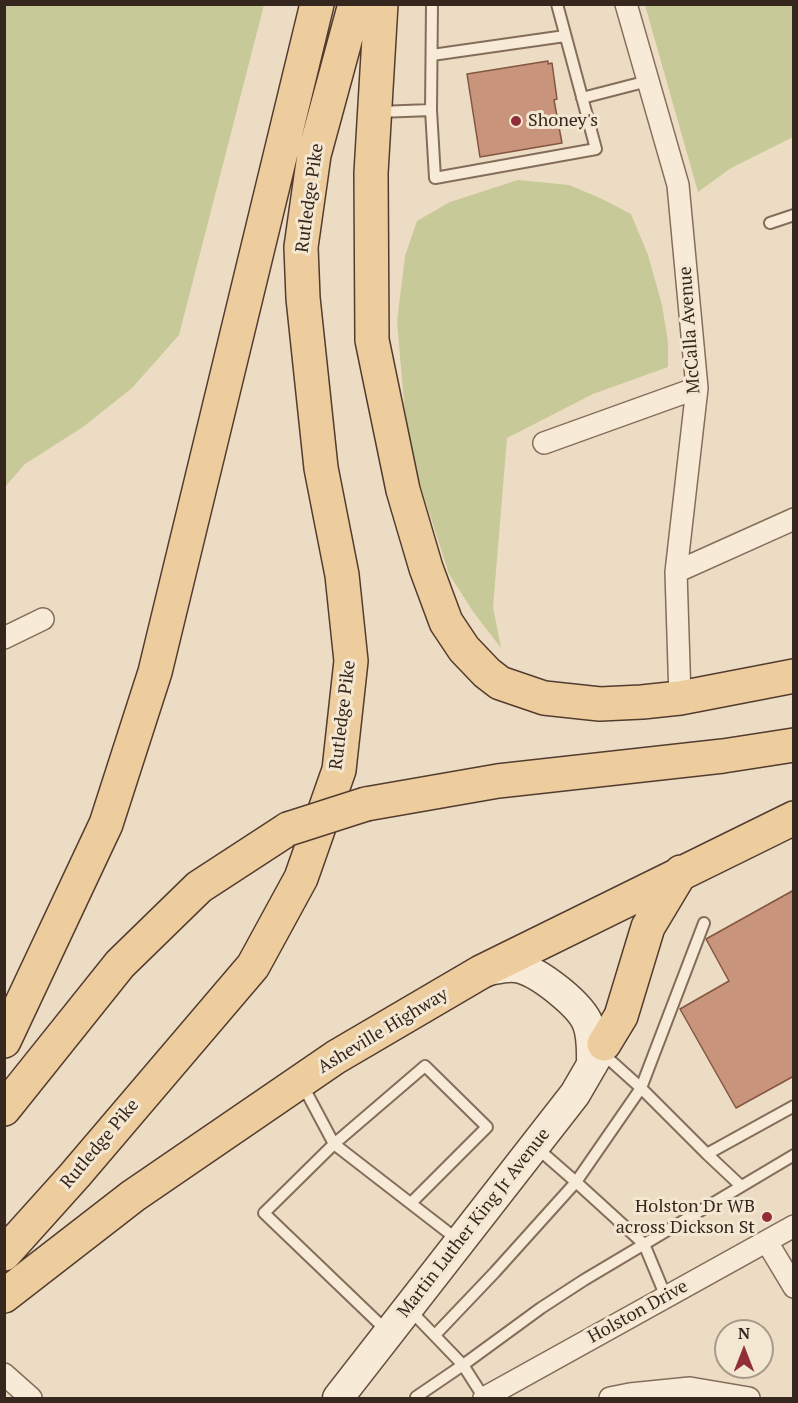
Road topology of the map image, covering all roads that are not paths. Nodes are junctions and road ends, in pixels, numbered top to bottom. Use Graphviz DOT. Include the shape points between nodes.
graph roads {
  1 [pos="317,4"];
  2 [pos="355,4"];
  3 [pos="381,4"];
  4 [pos="432,4"];
  5 [pos="557,4"];
  6 [pos="626,4"];
  7 [pos="565,36"];
  8 [pos="432,55"];
  9 [pos="648,81"];
  10 [pos="582,98"];
  11 [pos="431,110"];
  12 [pos="375,112"];
  13 [pos="794,215"];
  14 [pos="770,223"];
  15 [pos="697,388"];
  16 [pos="544,443"];
  17 [pos="794,519"];
  18 [pos="676,572"];
  19 [pos="43,619"];
  20 [pos="4,638"];
  21 [pos="794,676"];
  22 [pos="680,698"];
  23 [pos="794,745"];
  24 [pos="794,818"];
  25 [pos="681,872"];
  26 [pos="704,923"];
  27 [pos="482,972"];
  28 [pos="6,1029"];
  29 [pos="599,1054"];
  30 [pos="300,1081"];
  31 [pos="641,1089"];
  32 [pos="794,1106"];
  33 [pos="4,1109"];
  34 [pos="334,1144"];
  35 [pos="534,1146"];
  36 [pos="707,1154"];
  37 [pos="794,1155"];
  38 [pos="576,1182"];
  39 [pos="741,1186"];
  40 [pos="411,1203"];
  41 [pos="794,1227"];
  42 [pos="460,1241"];
  43 [pos="767,1242"];
  44 [pos="644,1244"];
  45 [pos="4,1254"];
  46 [pos="794,1287"];
  47 [pos="4,1296"];
  48 [pos="666,1297"];
  49 [pos="408,1308"];
  50 [pos="389,1333"];
  51 [pos="435,1335"];
  52 [pos="463,1365"];
  53 [pos="4,1374"];
  54 [pos="492,1396"];
  55 [pos="31,1398"];
  56 [pos="338,1398"];
  57 [pos="417,1398"];
  58 [pos="610,1398"];
  59 [pos="749,1398"];
  1 -- 28 [label="main road, Rutledge Pike" via="155,672 106,824"];
  2 -- 45 [label="main road, Rutledge Pike" via="314,155 301,246 321,468 342,575 351,661 339,770 300,878 253,966"];
  3 -- 12 [label="main road"];
  4 -- 8 [label="lane"];
  5 -- 7 [label="lane"];
  6 -- 9 [label="street, McCalla Avenue"];
  7 -- 8 [label="lane"];
  7 -- 10 [label="lane"];
  8 -- 11 [label="lane"];
  9 -- 10 [label="lane"];
  9 -- 15 [label="street, McCalla Avenue" via="678,185"];
  10 -- 11 [label="lane" via="596,149 435,178"];
  11 -- 12 [label="lane"];
  12 -- 22 [label="main road" via="371,173 372,340 403,490 446,622 487,673 518,690 544,698 600,704"];
  13 -- 14 [label="lane"];
  15 -- 16 [label="street"];
  15 -- 18 [label="street, McCalla Avenue"];
  17 -- 18 [label="street"];
  18 -- 22 [label="street, McCalla Avenue"];
  19 -- 20 [label="street"];
  21 -- 22 [label="main road"];
  23 -- 33 [label="main road, bridge" via="498,781 366,804 288,830 191,894 120,964"];
  24 -- 25 [label="main road, Asheville Highway"];
  25 -- 27 [label="main road, Asheville Highway"];
  25 -- 29 [label="main road" via="648,927 621,1016"];
  26 -- 31 [label="lane"];
  27 -- 29 [label="main road" via="520,967 555,988 587,1021"];
  27 -- 30 [label="main road, Asheville Highway"];
  29 -- 31 [label="lane"];
  29 -- 35 [label="main road, Martin Luther King Jr Avenue" via="575,1094"];
  30 -- 34 [label="lane"];
  30 -- 47 [label="main road, Asheville Highway" via="133,1196"];
  31 -- 36 [label="lane"];
  31 -- 38 [label="lane"];
  32 -- 36 [label="lane"];
  34 -- 40 [label="lane"];
  34 -- 40 [label="lane" via="425,1066 487,1127"];
  34 -- 50 [label="lane" via="264,1213"];
  35 -- 38 [label="lane"];
  35 -- 42 [label="main road, Martin Luther King Jr Avenue"];
  36 -- 39 [label="lane"];
  37 -- 39 [label="lane"];
  38 -- 44 [label="lane"];
  38 -- 51 [label="lane"];
  39 -- 44 [label="lane"];
  40 -- 42 [label="lane"];
  41 -- 43 [label="street, Holston Drive"];
  42 -- 49 [label="main road, Martin Luther King Jr Avenue"];
  43 -- 46 [label="street"];
  43 -- 48 [label="street, Holston Drive"];
  44 -- 48 [label="lane"];
  44 -- 52 [label="lane" via="541,1308"];
  48 -- 54 [label="street, Holston Drive"];
  49 -- 50 [label="main road, Martin Luther King Jr Avenue"];
  49 -- 51 [label="lane"];
  50 -- 56 [label="main road, Martin Luther King Jr Avenue"];
  51 -- 52 [label="lane"];
  52 -- 54 [label="lane"];
  52 -- 57 [label="lane"];
  53 -- 55 [label="street"];
  58 -- 59 [label="street" via="690,1388"];
}
